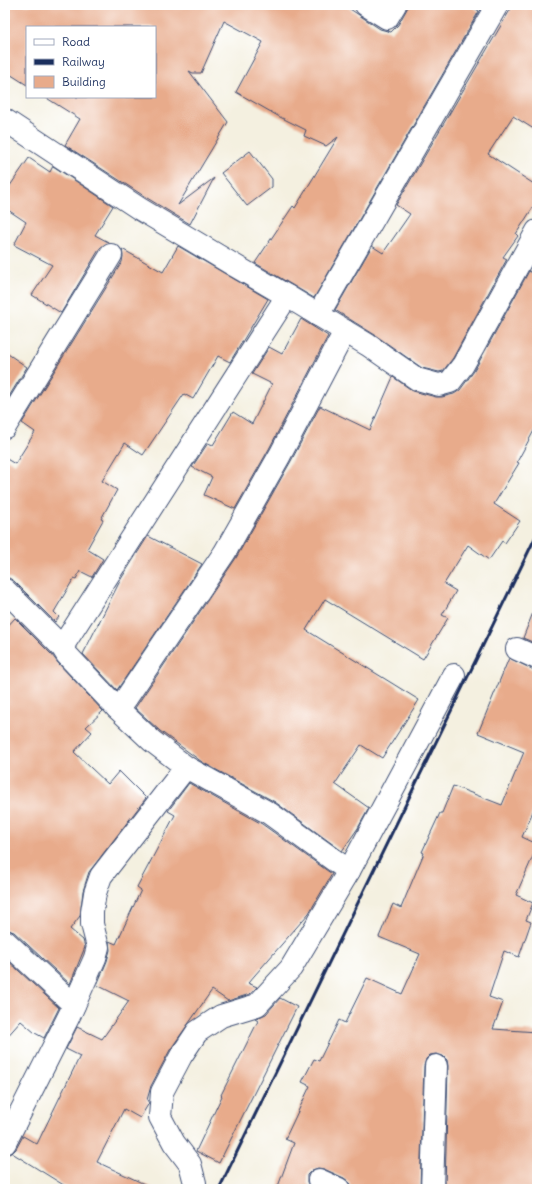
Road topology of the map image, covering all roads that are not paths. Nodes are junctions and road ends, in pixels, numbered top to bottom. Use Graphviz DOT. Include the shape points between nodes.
graph roads {
  1 [pos="366,5"];
  2 [pos="395,5"];
  3 [pos="497,5"];
  4 [pos="5,120"];
  5 [pos="537,231"];
  6 [pos="111,256"];
  7 [pos="287,296"];
  8 [pos="318,315"];
  9 [pos="345,332"];
  10 [pos="5,427"];
  11 [pos="5,590"];
  12 [pos="62,647"];
  13 [pos="517,649"];
  14 [pos="537,658"];
  15 [pos="454,675"];
  16 [pos="117,708"];
  17 [pos="186,767"];
  18 [pos="349,871"];
  19 [pos="5,941"];
  20 [pos="74,1005"];
  21 [pos="436,1066"];
  22 [pos="5,1143"];
  23 [pos="319,1180"];
  24 [pos="193,1189"];
  25 [pos="339,1189"];
  26 [pos="432,1189"];
  1 -- 2 [label="street" via="387,18"];
  3 -- 8 [label="street"];
  4 -- 7 [label="street" via="140,209"];
  5 -- 9 [label="street" via="463,365 450,382 439,385 417,379"];
  6 -- 10 [label="street"];
  7 -- 8 [label="street"];
  7 -- 12 [label="street"];
  8 -- 9 [label="street"];
  9 -- 16 [label="street" via="225,552 125,700"];
  11 -- 12 [label="street"];
  12 -- 16 [label="street"];
  13 -- 14 [label="street"];
  15 -- 18 [label="street"];
  16 -- 17 [label="street" via="152,741"];
  17 -- 18 [label="street" via="269,813"];
  17 -- 20 [label="street" via="101,876 92,912 92,924 98,947"];
  18 -- 24 [label="street" via="291,968 257,1005 220,1016 197,1032 162,1092 160,1117 174,1143 190,1164 196,1183"];
  19 -- 20 [label="street"];
  20 -- 22 [label="street"];
  21 -- 26 [label="street"];
  23 -- 25 [label="street"];
}
